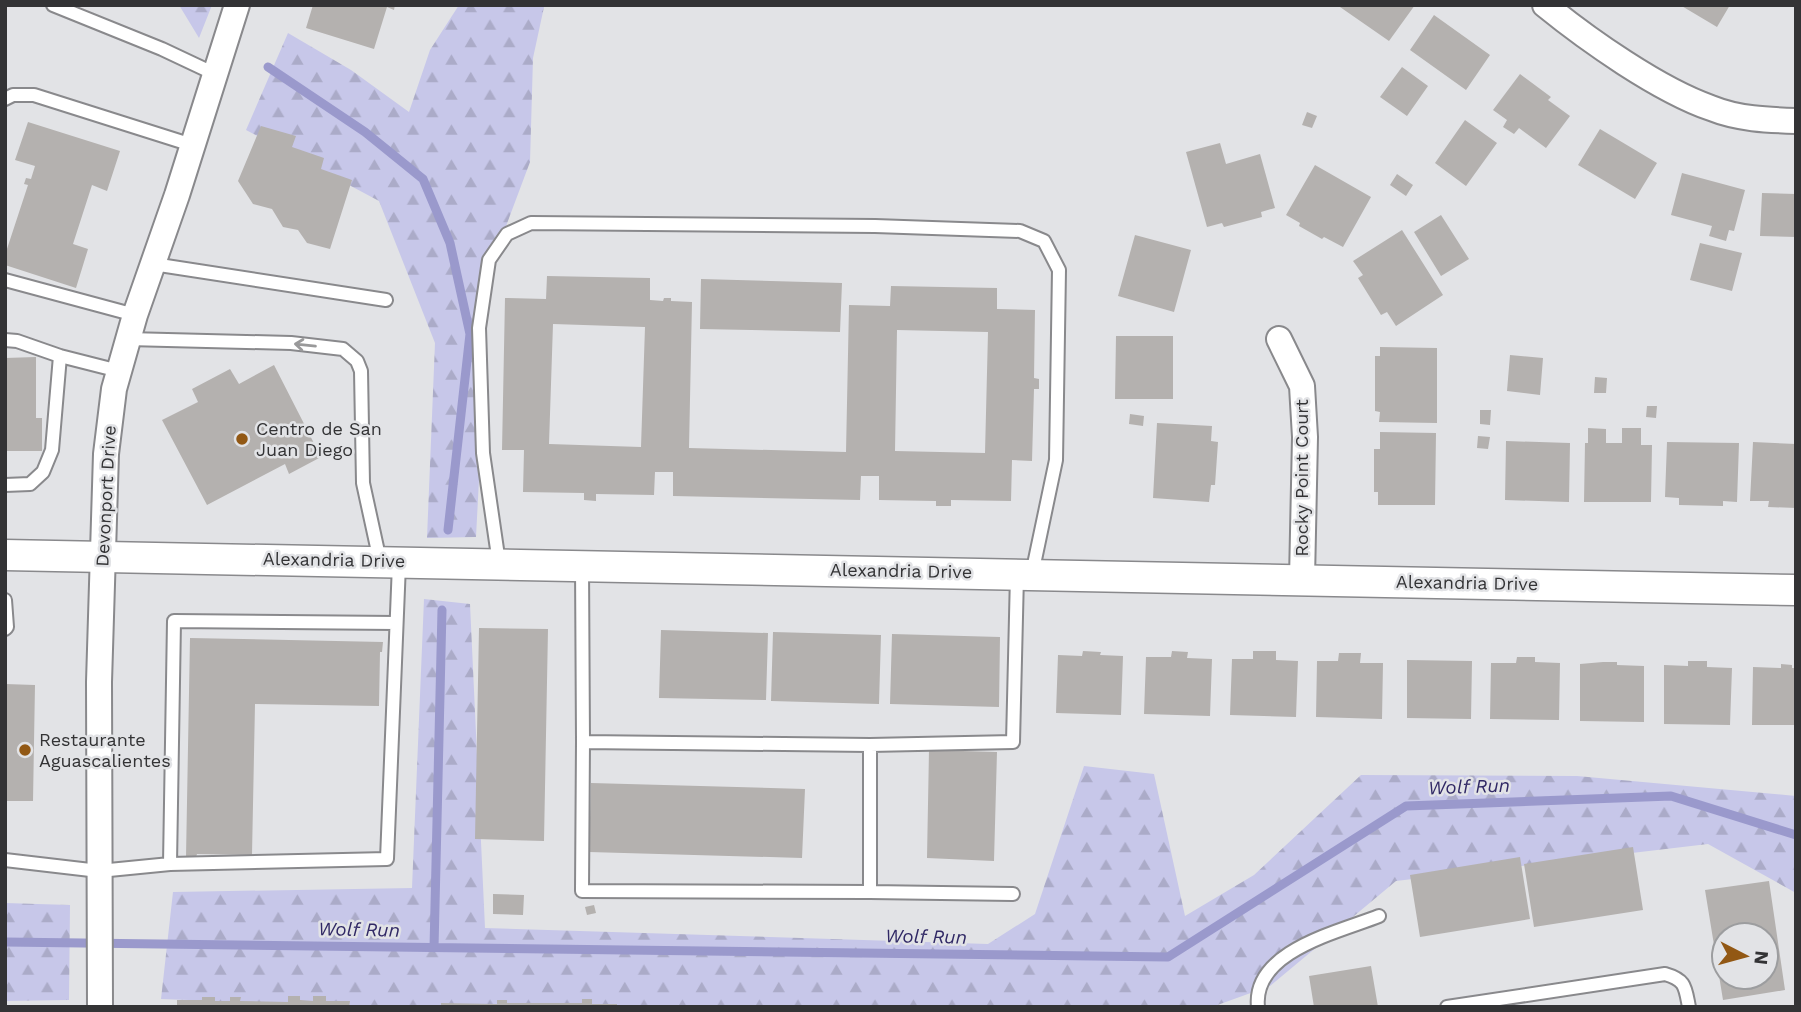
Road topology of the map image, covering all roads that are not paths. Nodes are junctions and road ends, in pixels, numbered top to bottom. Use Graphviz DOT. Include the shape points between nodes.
graph roads {
  1 [pos="53,5"];
  2 [pos="237,5"];
  3 [pos="1545,5"];
  4 [pos="215,74"];
  5 [pos="5,99"];
  6 [pos="1796,121"];
  7 [pos="192,145"];
  8 [pos="153,264"];
  9 [pos="5,280"];
  10 [pos="386,299"];
  11 [pos="131,327"];
  12 [pos="1279,339"];
  13 [pos="5,340"];
  14 [pos="60,356"];
  15 [pos="118,371"];
  16 [pos="5,485"];
  17 [pos="5,555"];
  18 [pos="102,555"];
  19 [pos="389,561"];
  20 [pos="499,563"];
  21 [pos="582,565"];
  22 [pos="1025,574"];
  23 [pos="1302,579"];
  24 [pos="1796,590"];
  25 [pos="5,600"];
  26 [pos="396,623"];
  27 [pos="5,629"];
  28 [pos="583,741"];
  29 [pos="870,745"];
  30 [pos="5,860"];
  31 [pos="170,864"];
  32 [pos="99,871"];
  33 [pos="870,892"];
  34 [pos="1013,894"];
  35 [pos="1379,916"];
  36 [pos="100,1007"];
  37 [pos="1258,1007"];
  38 [pos="1447,1007"];
  39 [pos="1689,1007"];
  1 -- 4 [label="lane"];
  2 -- 4 [label="street, Devonport Drive"];
  3 -- 6 [label="street" via="1645,74 1711,108 1758,120"];
  4 -- 7 [label="street, Devonport Drive"];
  5 -- 7 [label="lane" via="34,95"];
  7 -- 8 [label="street, Devonport Drive"];
  8 -- 10 [label="lane"];
  8 -- 11 [label="street, Devonport Drive"];
  9 -- 11 [label="lane"];
  11 -- 15 [label="street, Devonport Drive"];
  19 -- 11 [label="lane, one-way" via="363,483 361,371 357,361 343,349"];
  12 -- 23 [label="street, Rocky Point Court" via="1302,386"];
  13 -- 14 [label="lane"];
  14 -- 15 [label="lane"];
  14 -- 16 [label="lane" via="52,450 43,472 30,484"];
  15 -- 18 [label="street, Devonport Drive" via="106,454"];
  17 -- 18 [label="street, Alexandria Drive"];
  18 -- 19 [label="street, Alexandria Drive"];
  18 -- 32 [label="street, Devonport Drive"];
  19 -- 20 [label="street, Alexandria Drive"];
  19 -- 26 [label="lane"];
  20 -- 21 [label="street, Alexandria Drive"];
  20 -- 22 [label="lane" via="483,453 480,328 489,260 506,234 531,223 875,226 1020,231 1044,241 1059,270 1056,460"];
  21 -- 22 [label="street, Alexandria Drive"];
  21 -- 28 [label="lane"];
  22 -- 23 [label="street, Alexandria Drive"];
  22 -- 29 [label="lane" via="1013,742"];
  23 -- 24 [label="street, Alexandria Drive"];
  25 -- 27 [label="lane"];
  26 -- 31 [label="lane" via="387,859"];
  26 -- 31 [label="lane" via="174,621"];
  28 -- 29 [label="lane"];
  28 -- 33 [label="lane" via="582,891"];
  29 -- 33 [label="lane"];
  30 -- 32 [label="lane"];
  31 -- 32 [label="lane"];
  32 -- 36 [label="street, Devonport Drive"];
  33 -- 34 [label="lane"];
  35 -- 37 [label="lane" via="1294,949 1270,968 1257,995"];
  38 -- 39 [label="lane" via="1665,974 1686,987"];
}
